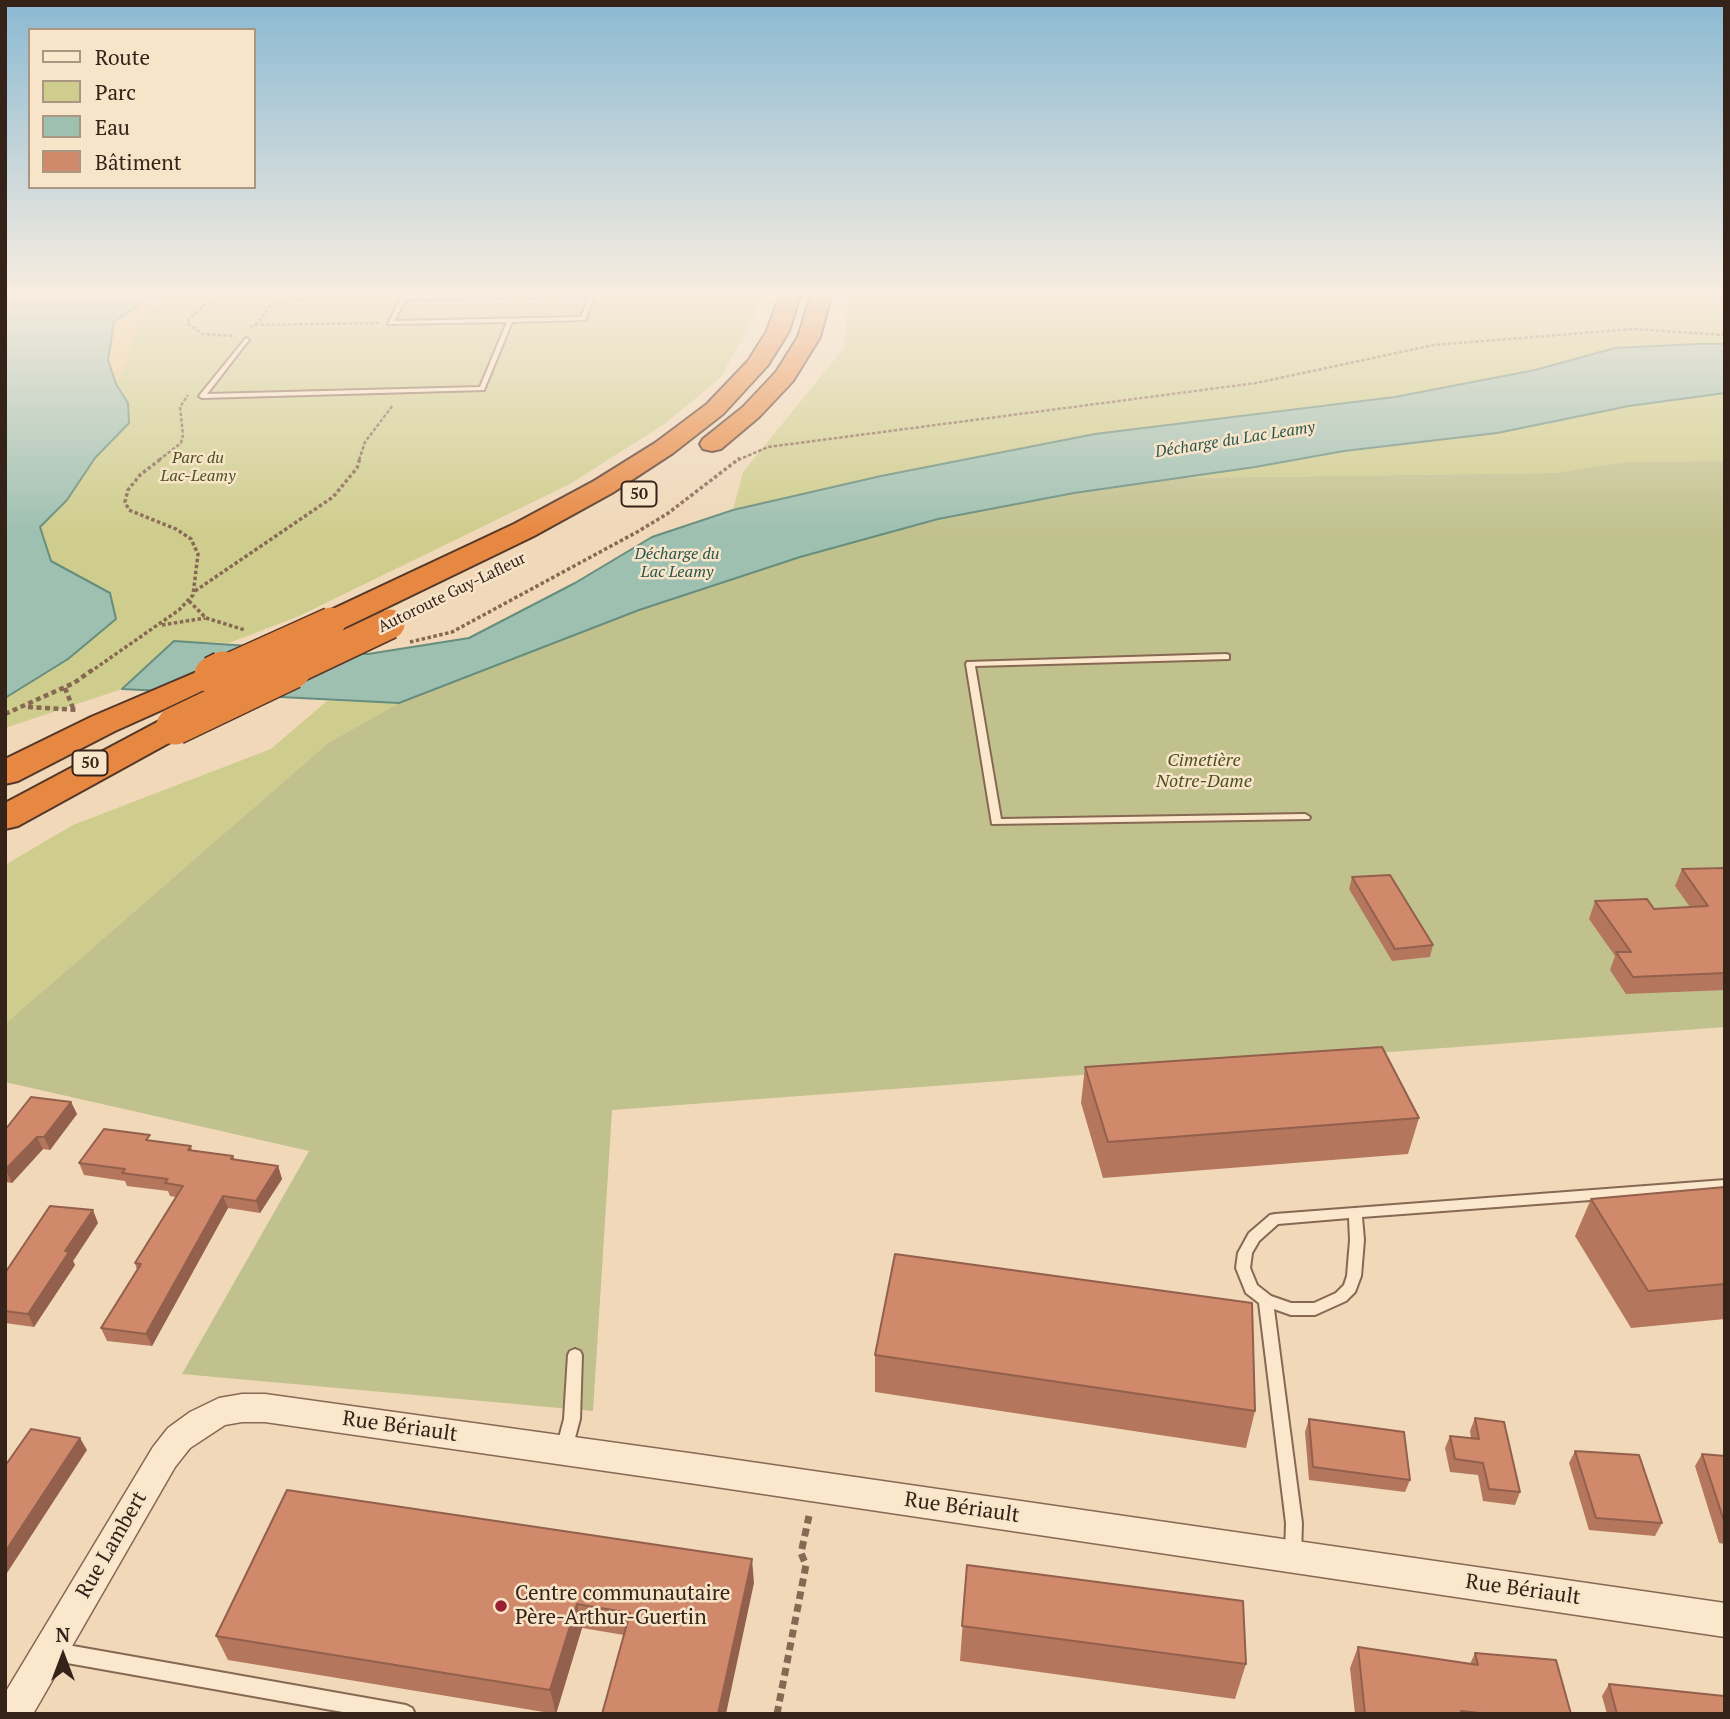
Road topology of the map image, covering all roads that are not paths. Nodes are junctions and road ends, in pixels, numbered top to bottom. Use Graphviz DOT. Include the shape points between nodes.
graph roads {
  1 [pos="221,372"];
  2 [pos="489,372"];
  3 [pos="751,372"];
  4 [pos="787,372"];
  5 [pos="689,461"];
  6 [pos="631,499"];
  7 [pos="518,561"];
  8 [pos="402,626"];
  9 [pos="1226,657"];
  10 [pos="103,724"];
  11 [pos="175,726"];
  12 [pos="5,756"];
  13 [pos="5,773"];
  14 [pos="5,801"];
  15 [pos="1305,817"];
  16 [pos="5,818"];
  17 [pos="1725,1185"];
  18 [pos="1355,1212"];
  19 [pos="1266,1300"];
  20 [pos="575,1355"];
  21 [pos="201,1422"];
  22 [pos="563,1451"];
  23 [pos="1293,1557"];
  24 [pos="1725,1620"];
  25 [pos="50,1651"];
  26 [pos="14,1703"];
  27 [pos="406,1714"];
  1 -- 2 [label="lane" via="202,396 482,389"];
  3 -- 10 [label="highway, Autoroute Guy-Lafleur / 50, bridge" via="706,416 664,448 557,513 331,622"];
  4 -- 5 [label="highway" via="743,419"];
  6 -- 7 [label="highway, Autoroute Guy-Lafleur / 50"];
  8 -- 11 [label="highway, Autoroute Guy-Lafleur / 50, bridge"];
  9 -- 15 [label="lane" via="970,664 996,822"];
  10 -- 12 [label="highway"];
  10 -- 13 [label="highway, Autoroute Guy-Lafleur / 50"];
  11 -- 14 [label="highway, Autoroute Guy-Lafleur / 50"];
  11 -- 16 [label="highway"];
  17 -- 18 [label="lane"];
  18 -- 19 [label="lane" via="1354,1276 1341,1297 1315,1309 1291,1309"];
  18 -- 19 [label="lane" via="1275,1219 1263,1227 1245,1253 1242,1268 1251,1289"];
  19 -- 23 [label="lane" via="1294,1523"];
  20 -- 22 [label="lane" via="572,1419"];
  21 -- 22 [label="street, Rue Bériault" via="219,1412 265,1408"];
  21 -- 25 [label="street, Rue Lambert" via="164,1457"];
  22 -- 23 [label="street, Rue Bériault"];
  23 -- 24 [label="street, Rue Bériault"];
  25 -- 26 [label="street, Rue Lambert"];
  25 -- 27 [label="lane"];
}
